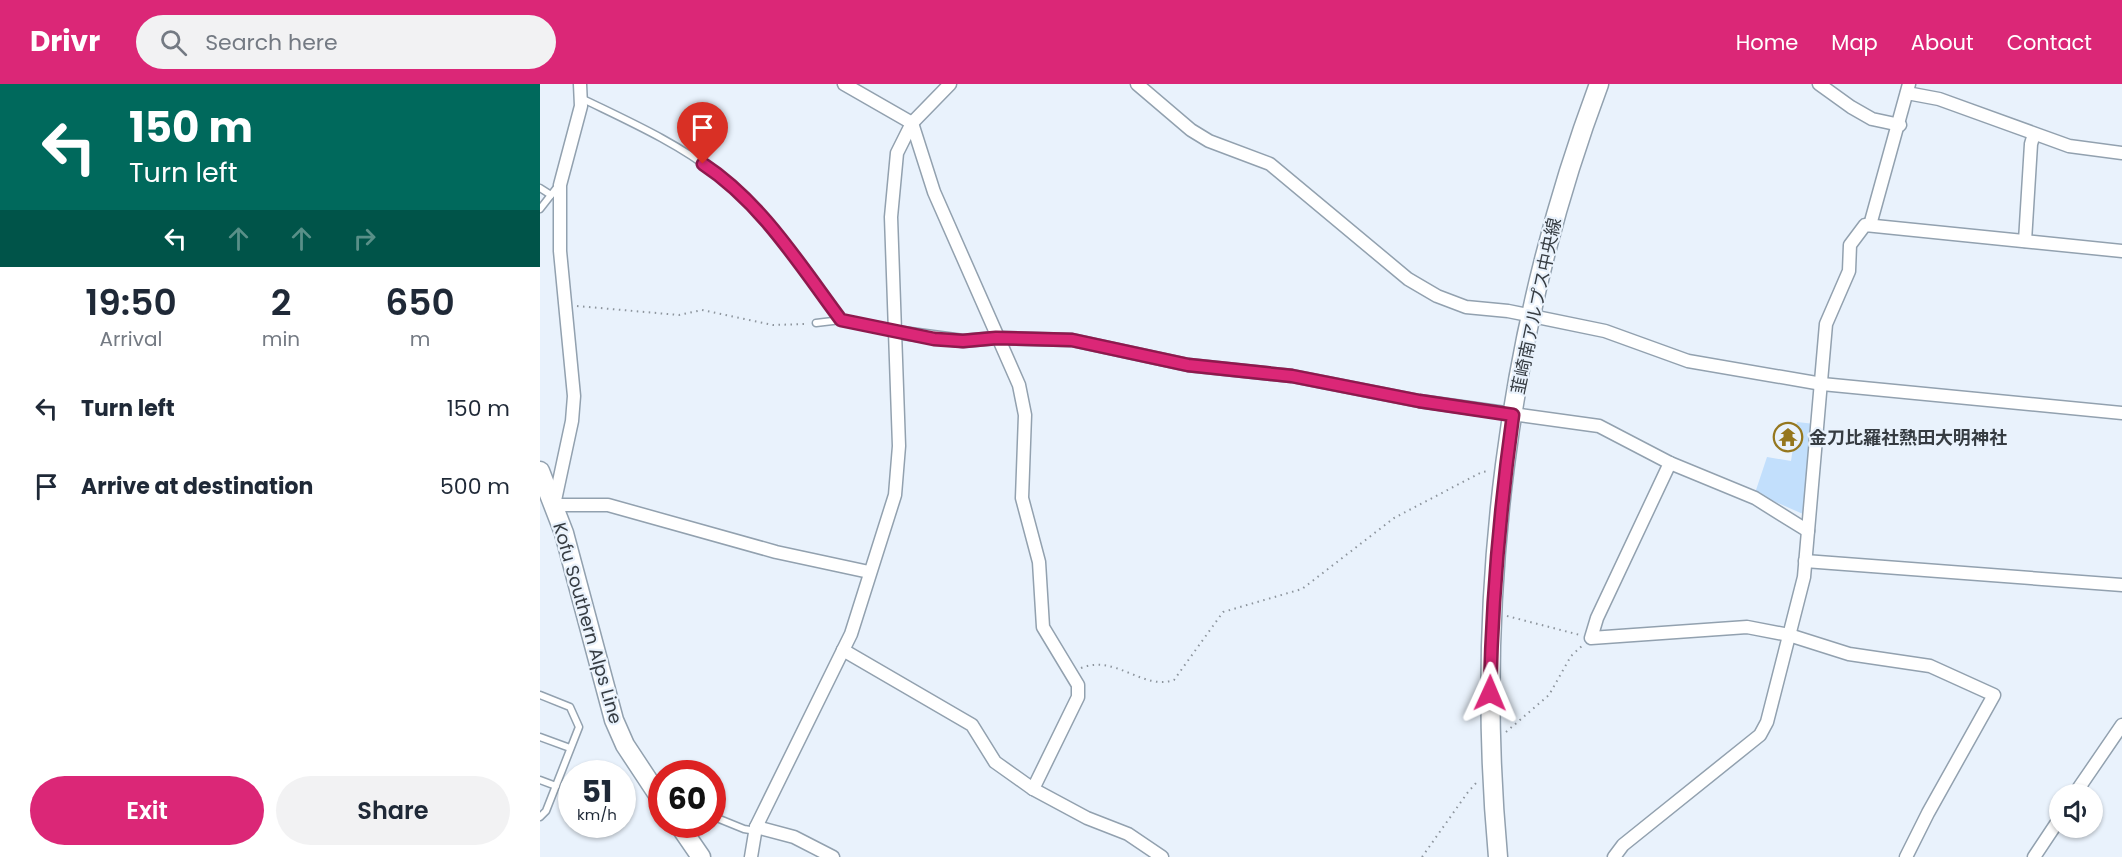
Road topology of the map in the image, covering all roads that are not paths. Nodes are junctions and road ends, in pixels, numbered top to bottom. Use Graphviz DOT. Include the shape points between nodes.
graph roads {
  1 [pos="580,84"];
  2 [pos="844,84"];
  3 [pos="950,84"];
  4 [pos="1137,84"];
  5 [pos="1599,84"];
  6 [pos="1819,84"];
  7 [pos="1908,88"];
  8 [pos="581,98"];
  9 [pos="912,123"];
  10 [pos="1900,125"];
  11 [pos="2034,134"];
  12 [pos="2122,153"];
  13 [pos="540,188"];
  14 [pos="555,190"];
  15 [pos="540,209"];
  16 [pos="1870,225"];
  17 [pos="2025,241"];
  18 [pos="2122,251"];
  19 [pos="1531,316"];
  20 [pos="841,320"];
  21 [pos="816,323"];
  22 [pos="895,332"];
  23 [pos="996,338"];
  24 [pos="1822,384"];
  25 [pos="2122,413"];
  26 [pos="1513,415"];
  27 [pos="1670,463"];
  28 [pos="540,471"];
  29 [pos="554,505"];
  30 [pos="1808,531"];
  31 [pos="1805,561"];
  32 [pos="869,572"];
  33 [pos="2122,585"];
  34 [pos="1789,635"];
  35 [pos="843,651"];
  36 [pos="540,695"];
  37 [pos="2122,725"];
  38 [pos="540,736"];
  39 [pos="570,748"];
  40 [pos="540,780"];
  41 [pos="648,781"];
  42 [pos="2082,784"];
  43 [pos="556,786"];
  44 [pos="1033,789"];
  45 [pos="540,817"];
  46 [pos="726,822"];
  47 [pos="756,829"];
  48 [pos="2049,834"];
  49 [pos="688,838"];
  50 [pos="701,857"];
  51 [pos="751,857"];
  52 [pos="833,857"];
  53 [pos="1162,857"];
  54 [pos="1498,857"];
  55 [pos="1614,857"];
  56 [pos="1906,857"];
  57 [pos="2034,857"];
  1 -- 8 [label="street"];
  2 -- 9 [label="street"];
  3 -- 9 [label="street"];
  4 -- 19 [label="street" via="1209,141 1270,164 1408,279 1466,308"];
  5 -- 19 [label="main road, 韮崎南アルプス中央線" via="1559,204"];
  6 -- 10 [label="street" via="1872,119"];
  7 -- 10 [label="street"];
  7 -- 11 [label="street"];
  8 -- 14 [label="street"];
  8 -- 20 [label="lane" via="673,144 718,174 780,238"];
  9 -- 22 [label="street" via="897,153 891,217"];
  9 -- 23 [label="street" via="934,192"];
  10 -- 16 [label="street"];
  11 -- 12 [label="street" via="2069,146"];
  11 -- 17 [label="street"];
  13 -- 14 [label="lane"];
  14 -- 15 [label="lane"];
  14 -- 29 [label="street" via="574,396"];
  16 -- 17 [label="street"];
  16 -- 24 [label="street" via="1865,225 1850,245 1849,272 1826,324"];
  17 -- 18 [label="street"];
  19 -- 24 [label="street" via="1605,331 1689,361"];
  19 -- 26 [label="main road, 韮崎南アルプス中央線"];
  20 -- 21 [label="lane"];
  20 -- 22 [label="lane"];
  22 -- 23 [label="street" via="963,341"];
  22 -- 32 [label="street" via="895,495"];
  23 -- 26 [label="street" via="1072,340 1188,365 1292,376"];
  23 -- 44 [label="street" via="1019,386 1025,415 1022,498 1039,562 1043,627 1078,685 1078,697"];
  24 -- 25 [label="street"];
  24 -- 30 [label="street"];
  26 -- 27 [label="street" via="1599,426"];
  26 -- 54 [label="main road, 韮崎南アルプス中央線" via="1492,615 1492,778"];
  27 -- 30 [label="street" via="1755,498"];
  27 -- 34 [label="street" via="1597,618 1591,639 1747,627"];
  28 -- 29 [label="main road, Kofu Southern Alps Line"];
  29 -- 32 [label="street" via="608,505 776,552"];
  29 -- 41 [label="main road, Kofu Southern Alps Line" via="614,720"];
  30 -- 31 [label="street"];
  31 -- 33 [label="street"];
  31 -- 34 [label="street"];
  32 -- 35 [label="street"];
  34 -- 55 [label="street" via="1767,722 1760,735 1623,844"];
  34 -- 56 [label="street" via="1849,654 1930,666 1994,695"];
  35 -- 44 [label="street" via="972,724 995,762"];
  35 -- 47 [label="street"];
  36 -- 39 [label="lane" via="570,707 579,727"];
  37 -- 42 [label="street"];
  38 -- 39 [label="lane"];
  39 -- 43 [label="lane"];
  40 -- 43 [label="lane"];
  43 -- 45 [label="lane"];
  44 -- 53 [label="street" via="1087,818 1128,834"];
  46 -- 47 [label="lane"];
  47 -- 51 [label="street"];
  47 -- 52 [label="street" via="794,837"];
  48 -- 57 [label="street"];
  49 -- 50 [label="main road"];
}
